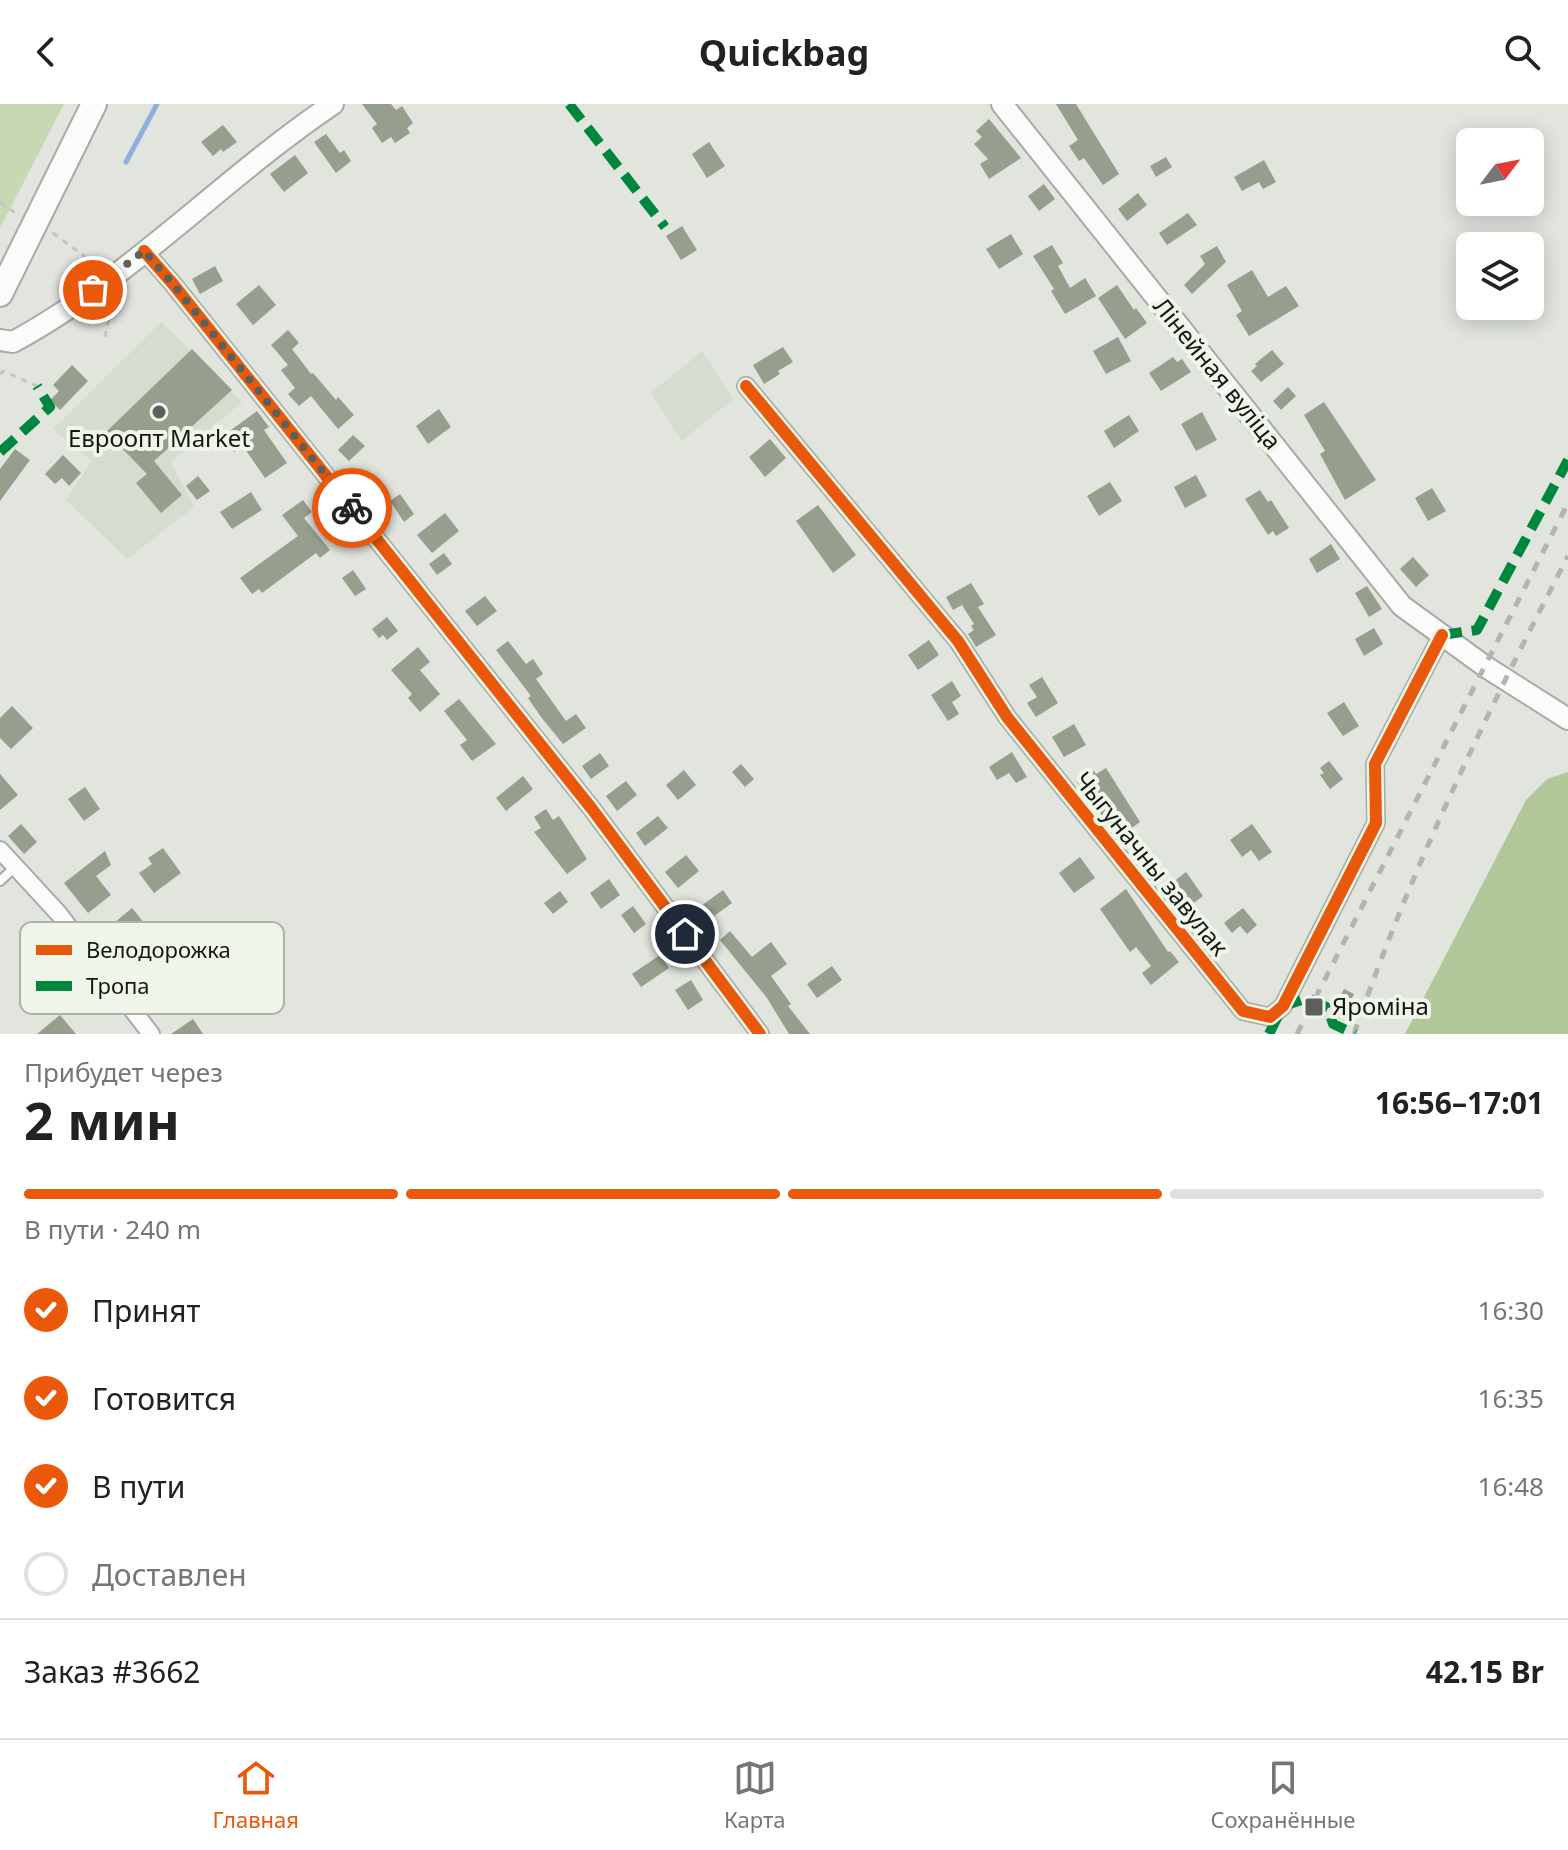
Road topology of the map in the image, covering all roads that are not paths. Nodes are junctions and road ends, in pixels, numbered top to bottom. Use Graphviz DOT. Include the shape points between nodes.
graph roads {
  1 [pos="94,104"];
  2 [pos="333,104"];
  3 [pos="1002,104"];
  4 [pos="144,251"];
  5 [pos="0,294"];
  6 [pos="0,340"];
  7 [pos="746,386"];
  8 [pos="1442,635"];
  9 [pos="1568,719"];
  10 [pos="0,850"];
  11 [pos="15,866"];
  12 [pos="0,881"];
  13 [pos="65,922"];
  14 [pos="136,1014"];
  15 [pos="151,1034"];
  16 [pos="760,1034"];
  1 -- 5 [label="main road"];
  2 -- 4 [label="street"];
  3 -- 8 [label="street, Лінейная вуліца" via="1402,606"];
  4 -- 6 [label="street" via="42,326 13,342"];
  4 -- 16 [label="street" via="592,809"];
  7 -- 8 [label="street, Чыгуначны завулак" via="958,641 1016,729 1243,1011 1270,1017 1283,1006 1376,823 1375,764"];
  8 -- 9 [label="street, Лінейная вуліца"];
  10 -- 11 [label="street"];
  11 -- 12 [label="lane"];
  11 -- 13 [label="street"];
  14 -- 15 [label="street"];
}
